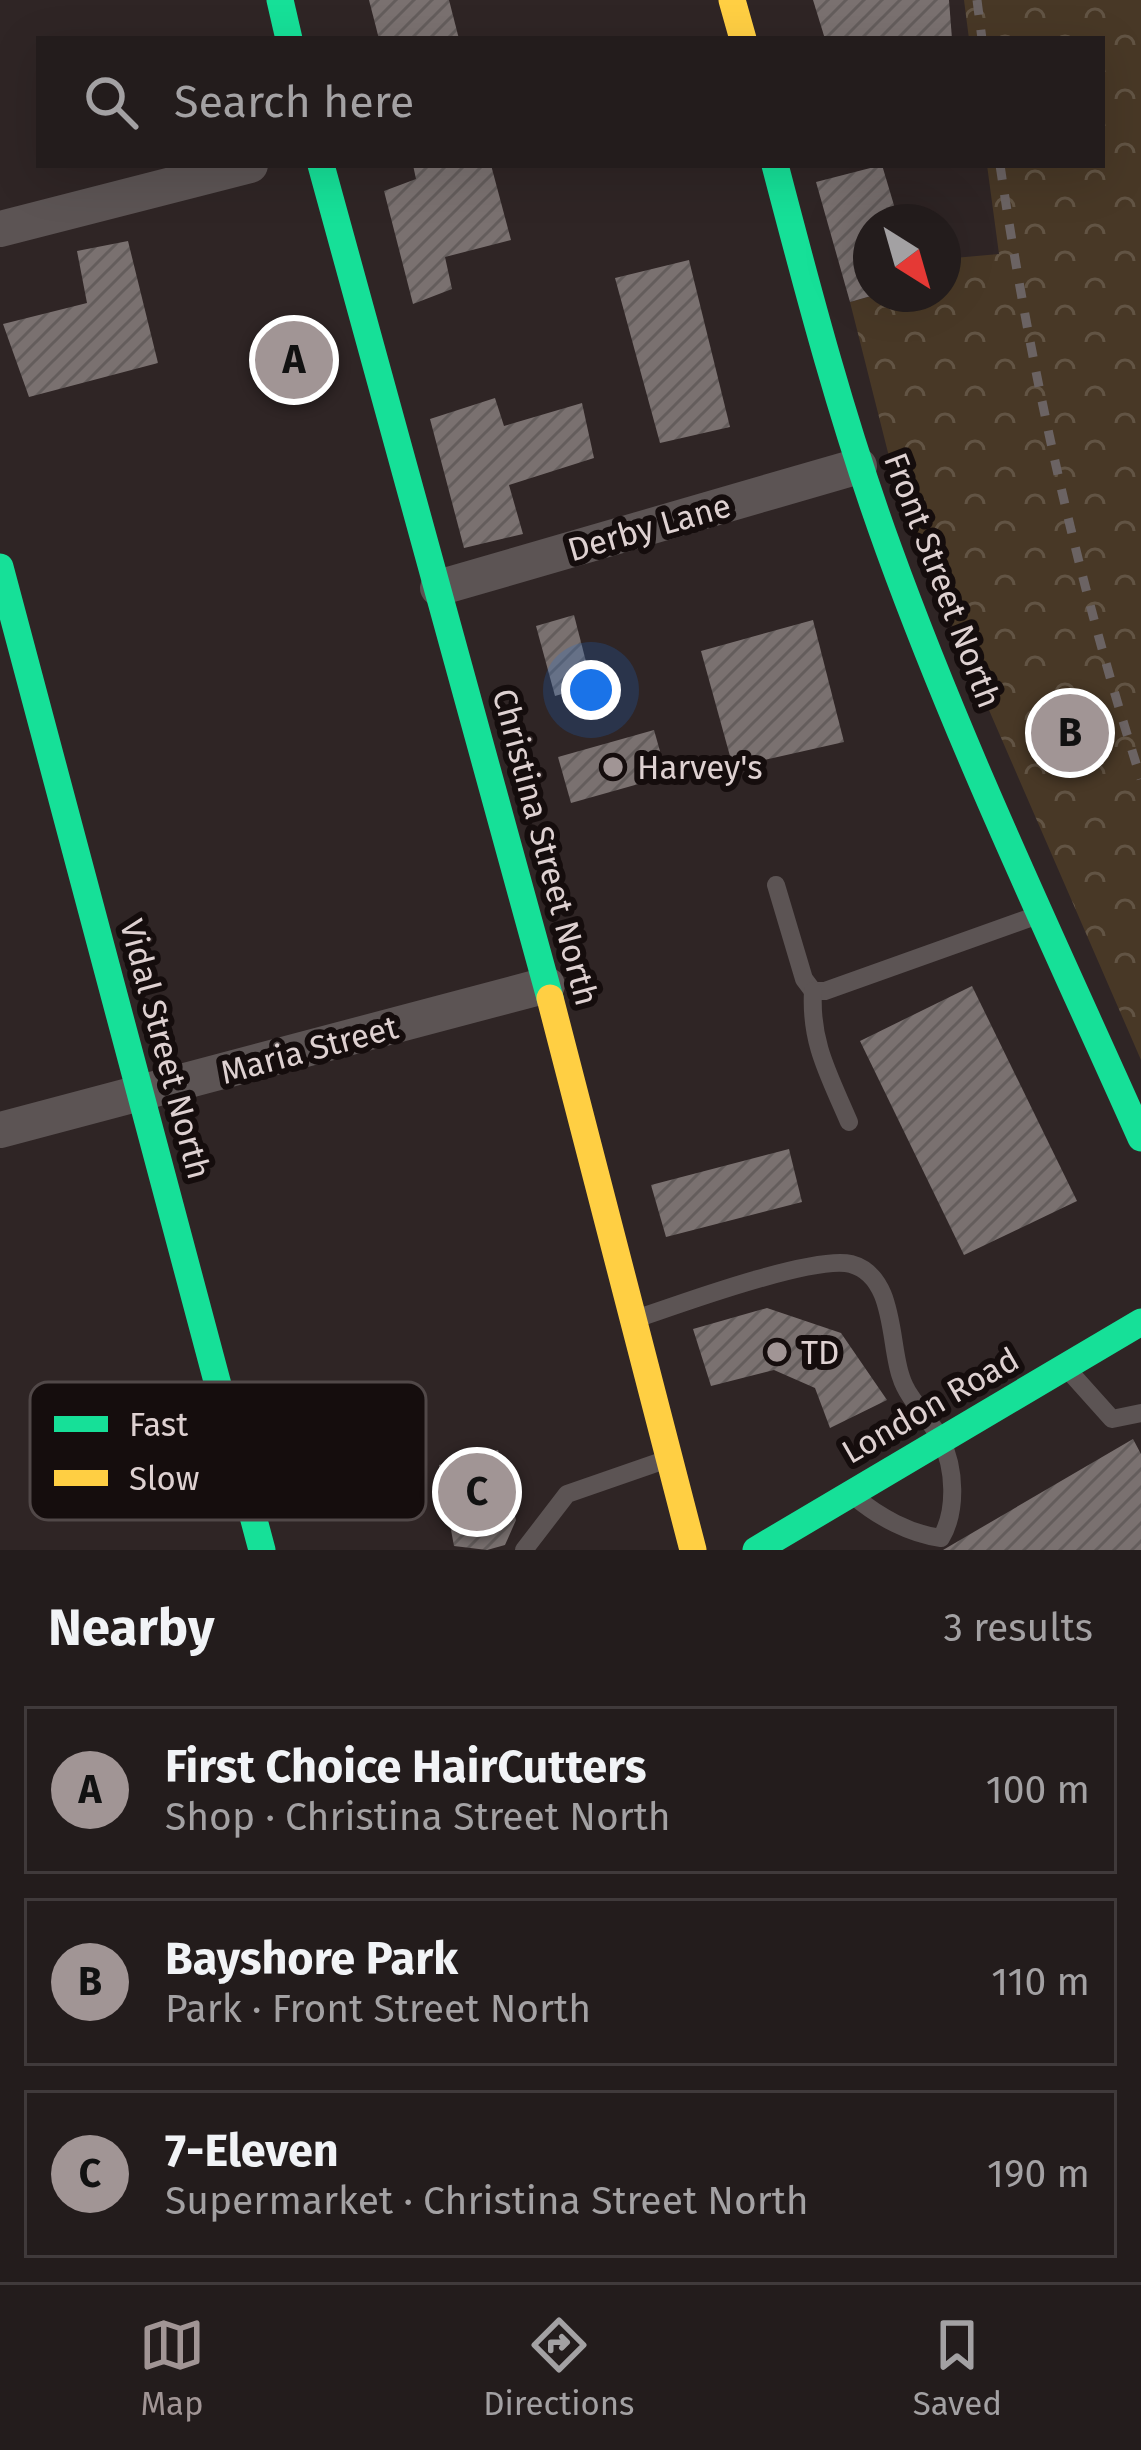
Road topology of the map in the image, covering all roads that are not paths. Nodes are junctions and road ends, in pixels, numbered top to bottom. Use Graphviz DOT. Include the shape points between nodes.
graph roads {
  1 [pos="280,0"];
  2 [pos="732,0"];
  3 [pos="288,36"];
  4 [pos="742,36"];
  5 [pos="238,168"];
  6 [pos="321,168"];
  7 [pos="776,168"];
  8 [pos="0,229"];
  9 [pos="859,466"];
  10 [pos="0,566"];
  11 [pos="438,588"];
  12 [pos="776,885"];
  13 [pos="1042,913"];
  14 [pos="548,986"];
  15 [pos="813,991"];
  16 [pos="140,1093"];
  17 [pos="848,1122"];
  18 [pos="0,1130"];
  19 [pos="1141,1138"];
  20 [pos="633,1319"];
  21 [pos="1141,1322"];
  22 [pos="1066,1367"];
  23 [pos="217,1382"];
  24 [pos="1141,1413"];
  25 [pos="942,1442"];
  26 [pos="669,1459"];
  27 [pos="851,1494"];
  28 [pos="254,1520"];
  29 [pos="943,1544"];
  30 [pos="262,1550"];
  31 [pos="524,1550"];
  32 [pos="693,1550"];
  33 [pos="756,1550"];
  1 -- 3 [label="street"];
  2 -- 4 [label="street"];
  5 -- 8 [label="street"];
  6 -- 11 [label="street, Christina Street North"];
  7 -- 9 [label="street, Front Street North"];
  9 -- 11 [label="street, Derby Lane"];
  9 -- 13 [label="street, Front Street North" via="948,700"];
  10 -- 16 [label="street, Vidal Street North"];
  11 -- 14 [label="street, Christina Street North"];
  12 -- 15 [label="lane"];
  13 -- 15 [label="lane"];
  13 -- 19 [label="street, Front Street North"];
  14 -- 16 [label="street, Maria Street"];
  14 -- 20 [label="street, Christina Street North"];
  15 -- 17 [label="lane" via="815,1042"];
  16 -- 18 [label="street, Maria Street"];
  16 -- 23 [label="street, Vidal Street North"];
  20 -- 25 [label="lane" via="746,1282 852,1264 876,1281 901,1380"];
  20 -- 26 [label="street, Christina Street North"];
  21 -- 22 [label="street, London Road"];
  22 -- 24 [label="lane" via="1112,1419"];
  22 -- 25 [label="street, London Road"];
  25 -- 27 [label="street, London Road"];
  25 -- 29 [label="lane" via="952,1492"];
  26 -- 31 [label="lane" via="567,1494"];
  26 -- 32 [label="street, Christina Street North"];
  27 -- 29 [label="lane"];
  27 -- 33 [label="street, London Road"];
  28 -- 30 [label="street, Vidal Street North"];
}
